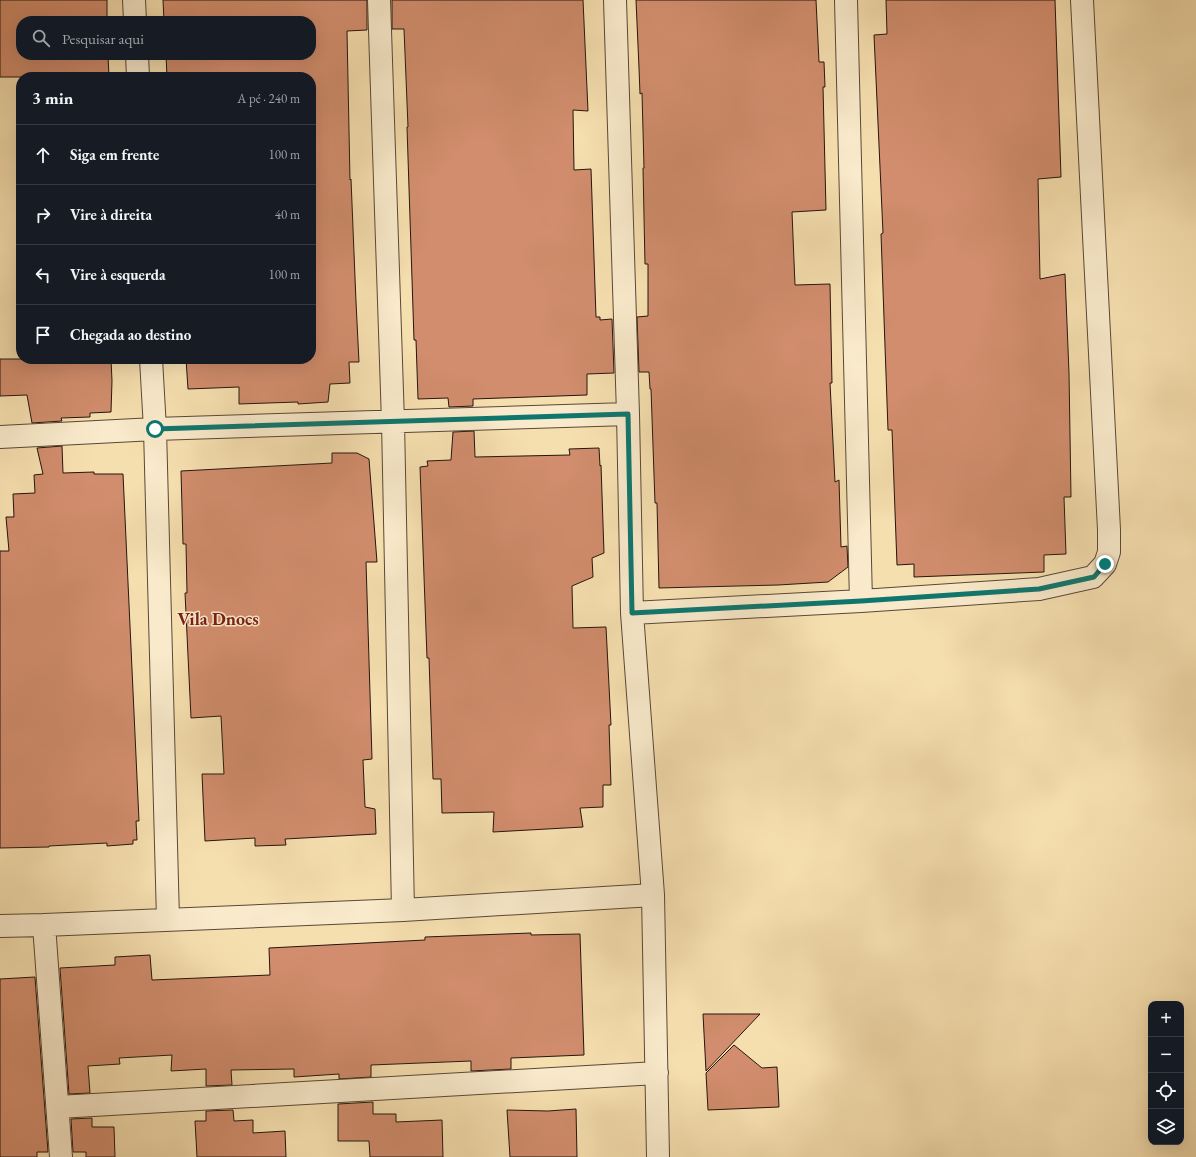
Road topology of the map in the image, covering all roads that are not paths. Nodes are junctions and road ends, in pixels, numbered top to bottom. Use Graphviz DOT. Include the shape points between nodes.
graph roads {
  1 [pos="134,0"];
  2 [pos="379,0"];
  3 [pos="615,0"];
  4 [pos="846,0"];
  5 [pos="1082,0"];
  6 [pos="135,16"];
  7 [pos="137,60"];
  8 [pos="138,72"];
  9 [pos="151,364"];
  10 [pos="628,414"];
  11 [pos="393,422"];
  12 [pos="155,429"];
  13 [pos="0,437"];
  14 [pos="861,601"];
  15 [pos="632,613"];
  16 [pos="654,895"];
  17 [pos="403,910"];
  18 [pos="168,920"];
  19 [pos="44,925"];
  20 [pos="0,926"];
  21 [pos="657,1073"];
  22 [pos="58,1107"];
  23 [pos="61,1157"];
  24 [pos="658,1157"];
  1 -- 6 [label="street"];
  2 -- 11 [label="street"];
  3 -- 10 [label="street"];
  4 -- 14 [label="street"];
  5 -- 14 [label="street" via="1109,530 1109,552 1105,564 1094,577 1039,589"];
  7 -- 8 [label="street"];
  9 -- 12 [label="street"];
  10 -- 11 [label="street"];
  10 -- 15 [label="street"];
  11 -- 12 [label="street"];
  11 -- 17 [label="street"];
  12 -- 13 [label="street"];
  12 -- 18 [label="street"];
  14 -- 15 [label="street"];
  15 -- 16 [label="street"];
  16 -- 17 [label="street"];
  16 -- 21 [label="street"];
  17 -- 18 [label="street"];
  18 -- 19 [label="street"];
  19 -- 20 [label="street"];
  19 -- 22 [label="street"];
  21 -- 22 [label="street"];
  21 -- 24 [label="street"];
  22 -- 23 [label="street"];
}
